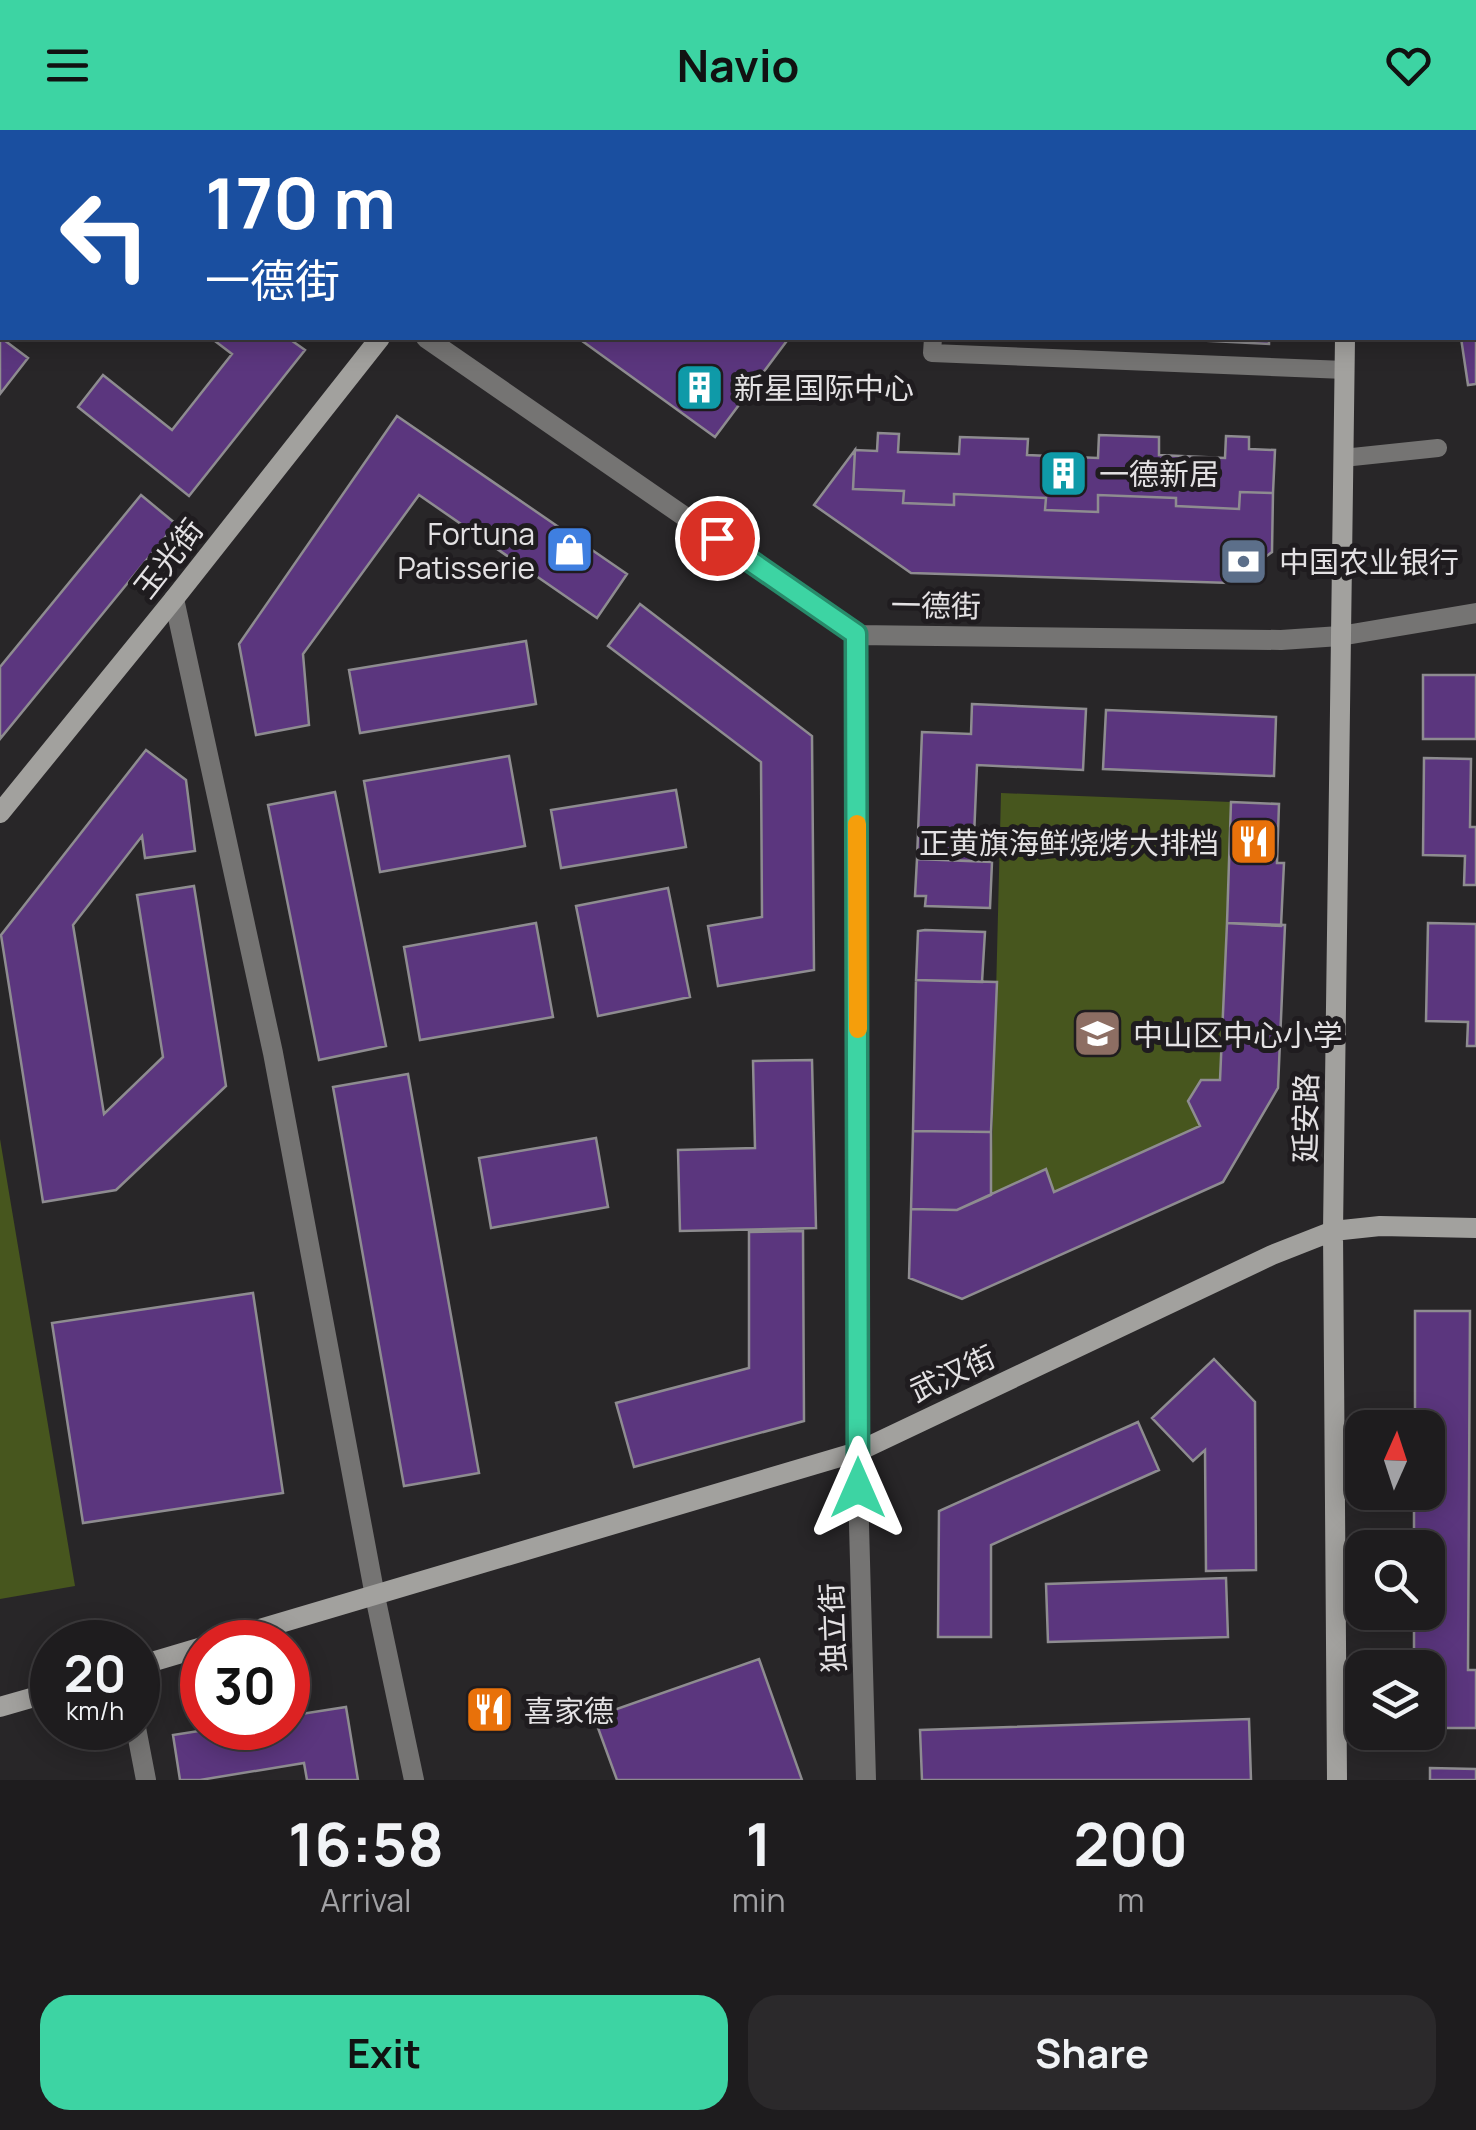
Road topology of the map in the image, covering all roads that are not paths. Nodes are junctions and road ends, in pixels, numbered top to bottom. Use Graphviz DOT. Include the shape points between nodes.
graph roads {
  1 [pos="378,340"];
  2 [pos="429,340"];
  3 [pos="1345,340"];
  4 [pos="933,345"];
  5 [pos="1345,370"];
  6 [pos="1438,448"];
  7 [pos="1343,458"];
  8 [pos="174,599"];
  9 [pos="1476,613"];
  10 [pos="856,634"];
  11 [pos="1340,636"];
  12 [pos="0,813"];
  13 [pos="1476,1228"];
  14 [pos="1333,1231"];
  15 [pos="857,1452"];
  16 [pos="375,1596"];
  17 [pos="292,1620"];
  18 [pos="30,1698"];
  19 [pos="0,1707"];
  20 [pos="140,1750"];
  21 [pos="146,1780"];
  22 [pos="414,1780"];
  23 [pos="866,1780"];
  24 [pos="1337,1780"];
  1 -- 8 [label="main road, 玉光街"];
  2 -- 10 [label="street, 一德街"];
  3 -- 5 [label="main road, 延安路"];
  4 -- 5 [label="lane"];
  5 -- 7 [label="main road, 延安路"];
  6 -- 7 [label="lane"];
  7 -- 11 [label="main road, 延安路"];
  8 -- 12 [label="main road, 玉光街"];
  8 -- 16 [label="street" via="273,1053"];
  9 -- 11 [label="street, 一德街"];
  10 -- 11 [label="street, 一德街"];
  10 -- 15 [label="street, 独立街"];
  11 -- 14 [label="main road, 延安路"];
  13 -- 14 [label="main road, 武汉街"];
  14 -- 15 [label="main road, 武汉街"];
  14 -- 24 [label="main road, 延安路"];
  15 -- 16 [label="main road, 武汉街"];
  15 -- 23 [label="street, 独立街"];
  16 -- 17 [label="main road, 武汉街"];
  16 -- 22 [label="street"];
  18 -- 19 [label="main road"];
  20 -- 21 [label="street"];
}
